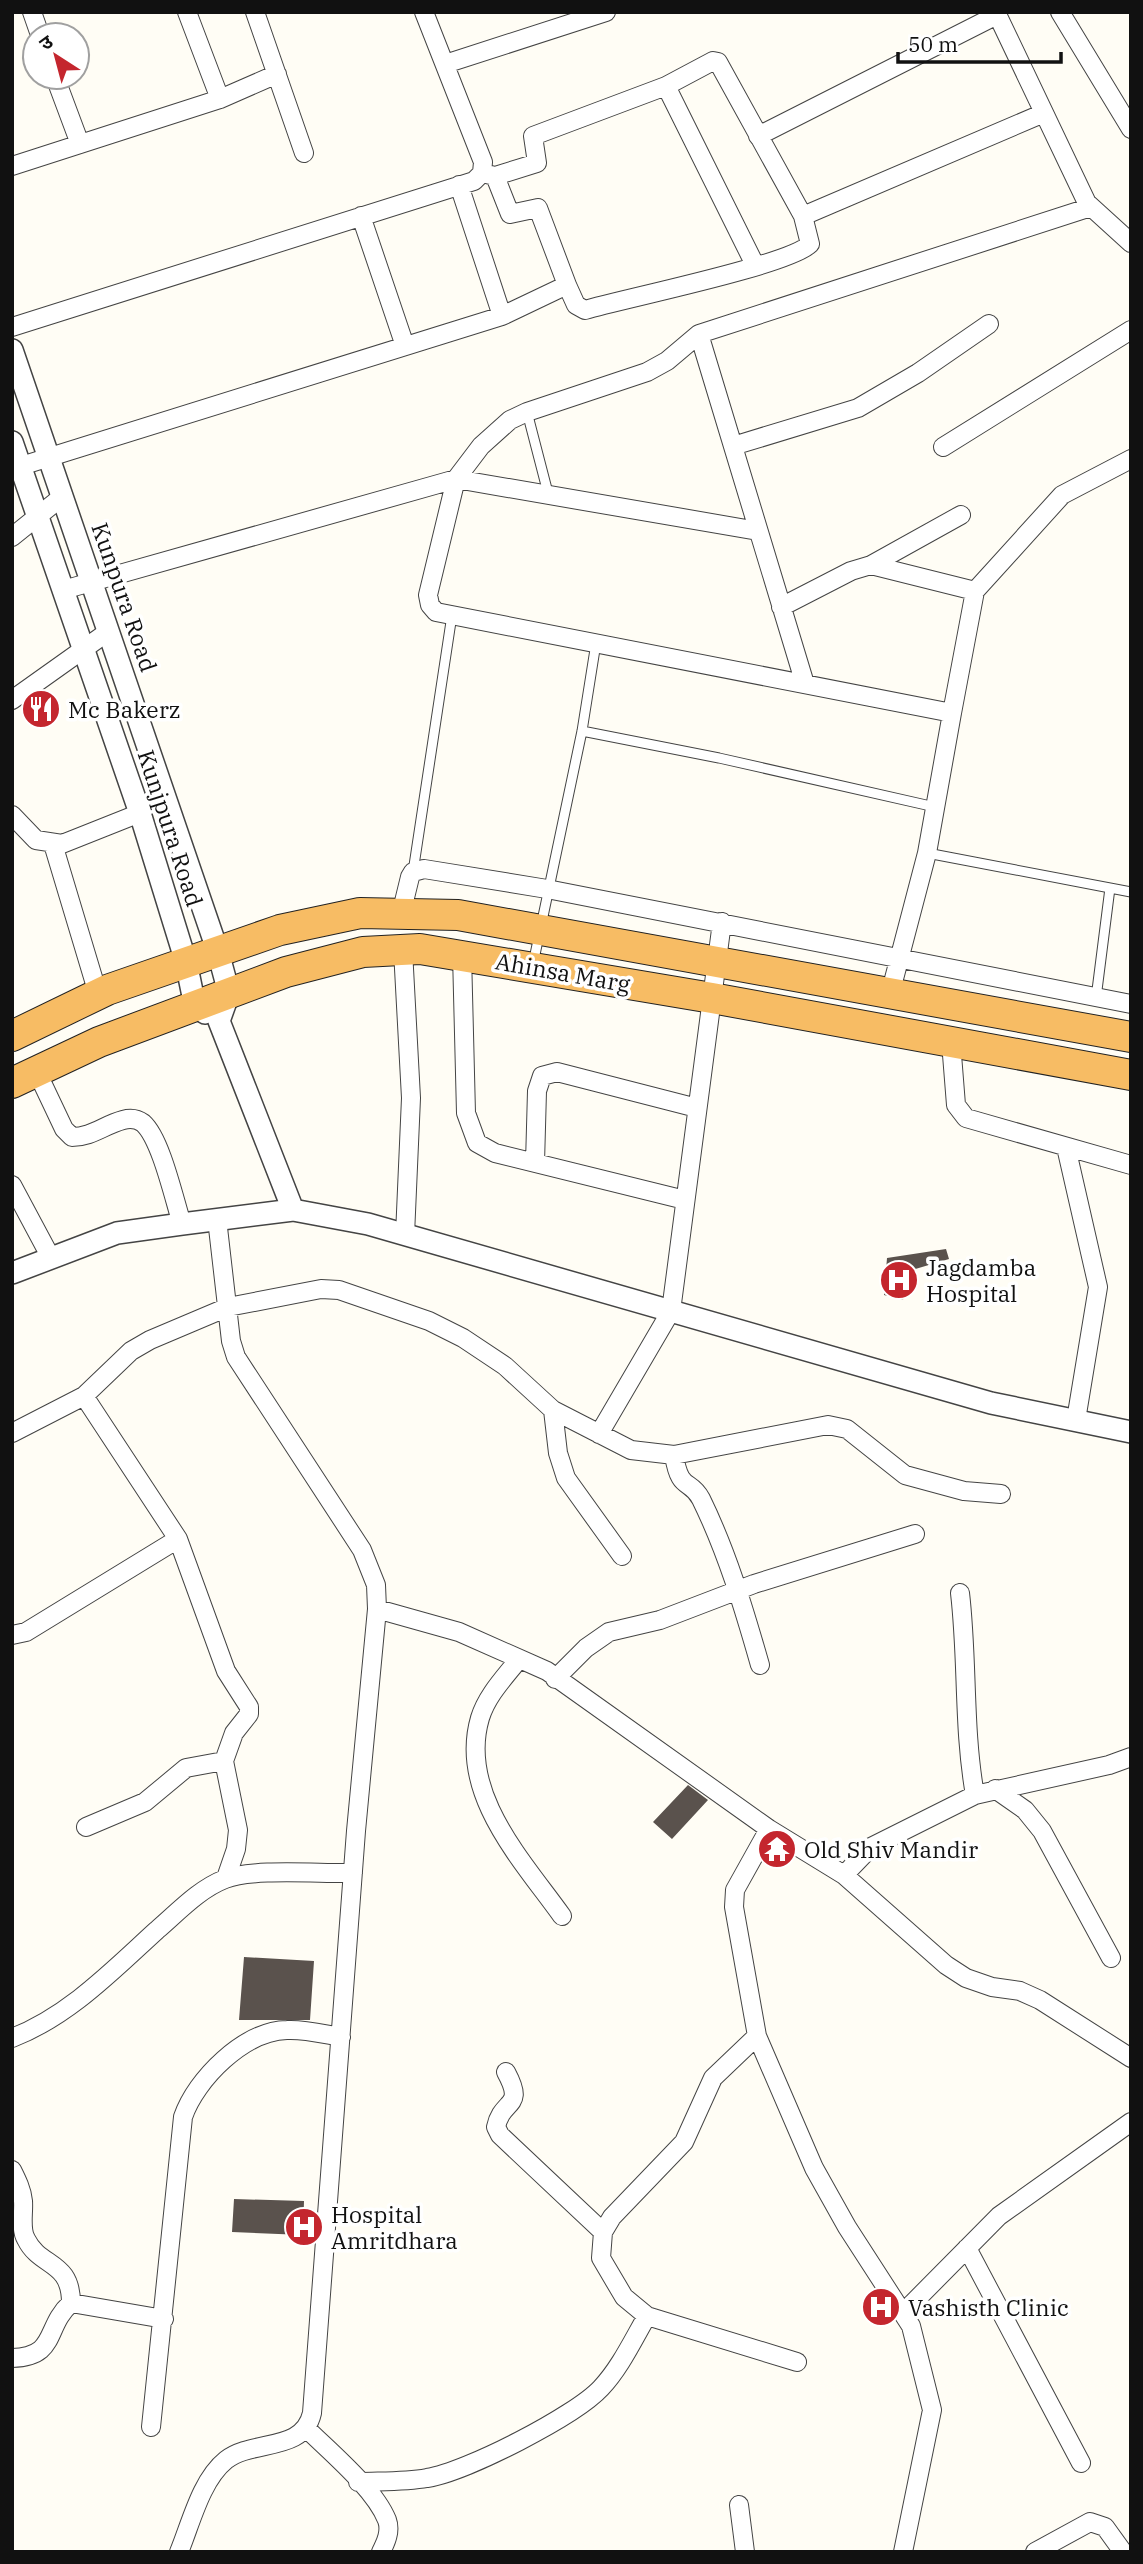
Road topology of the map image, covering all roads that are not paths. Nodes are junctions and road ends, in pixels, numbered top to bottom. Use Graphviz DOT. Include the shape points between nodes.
graph roads {
  1 [pos="187,12"];
  2 [pos="255,12"];
  3 [pos="424,12"];
  4 [pos="606,12"];
  5 [pos="1060,12"];
  6 [pos="997,14"];
  7 [pos="445,64"];
  8 [pos="277,74"];
  9 [pos="666,86"];
  10 [pos="60,91"];
  11 [pos="220,99"];
  12 [pos="1044,114"];
  13 [pos="1131,129"];
  14 [pos="758,136"];
  15 [pos="80,144"];
  16 [pos="304,153"];
  17 [pos="12,166"];
  18 [pos="489,175"];
  19 [pos="459,185"];
  20 [pos="1091,208"];
  21 [pos="361,216"];
  22 [pos="803,216"];
  23 [pos="1131,243"];
  24 [pos="755,265"];
  25 [pos="567,285"];
  26 [pos="502,316"];
  27 [pos="989,324"];
  28 [pos="12,327"];
  29 [pos="1131,330"];
  30 [pos="699,334"];
  31 [pos="405,346"];
  32 [pos="12,350"];
  33 [pos="527,412"];
  34 [pos="12,442"];
  35 [pos="733,446"];
  36 [pos="943,447"];
  37 [pos="49,457"];
  38 [pos="1131,459"];
  39 [pos="20,466"];
  40 [pos="456,479"];
  41 [pos="548,493"];
  42 [pos="63,496"];
  43 [pos="38,515"];
  44 [pos="961,515"];
  45 [pos="758,531"];
  46 [pos="12,537"];
  47 [pos="871,565"];
  48 [pos="91,580"];
  49 [pos="63,590"];
  50 [pos="975,591"];
  51 [pos="781,607"];
  52 [pos="452,615"];
  53 [pos="109,631"];
  54 [pos="596,643"];
  55 [pos="84,650"];
  56 [pos="805,684"];
  57 [pos="12,700"];
  58 [pos="952,713"];
  59 [pos="582,731"];
  60 [pos="935,807"];
  61 [pos="140,813"];
  62 [pos="12,815"];
  63 [pos="52,844"];
  64 [pos="927,853"];
  65 [pos="413,872"];
  66 [pos="547,888"];
  67 [pos="1110,888"];
  68 [pos="1131,892"];
  69 [pos="401,914"];
  70 [pos="722,922"];
  71 [pos="538,930"];
  72 [pos="403,950"];
  73 [pos="218,952"];
  74 [pos="462,954"];
  75 [pos="900,957"];
  76 [pos="186,962"];
  77 [pos="716,962"];
  78 [pos="533,966"];
  79 [pos="229,993"];
  80 [pos="99,994"];
  81 [pos="890,994"];
  82 [pos="712,998"];
  83 [pos="1096,998"];
  84 [pos="1131,1004"];
  85 [pos="207,1014"];
  86 [pos="12,1036"];
  87 [pos="1131,1037"];
  88 [pos="951,1042"];
  89 [pos="1131,1075"];
  90 [pos="24,1077"];
  91 [pos="697,1108"];
  92 [pos="1066,1147"];
  93 [pos="535,1163"];
  94 [pos="1131,1165"];
  95 [pos="12,1185"];
  96 [pos="685,1200"];
  97 [pos="293,1210"];
  98 [pos="217,1219"];
  99 [pos="182,1224"];
  100 [pos="405,1235"];
  101 [pos="51,1258"];
  102 [pos="12,1273"];
  103 [pos="228,1307"];
  104 [pos="671,1311"];
  105 [pos="84,1395"];
  106 [pos="553,1410"];
  107 [pos="1076,1420"];
  108 [pos="1131,1432"];
  109 [pos="12,1433"];
  110 [pos="599,1434"];
  111 [pos="674,1455"];
  112 [pos="1001,1494"];
  113 [pos="915,1534"];
  114 [pos="178,1539"];
  115 [pos="622,1556"];
  116 [pos="738,1589"];
  117 [pos="960,1593"];
  118 [pos="377,1609"];
  119 [pos="12,1635"];
  120 [pos="519,1659"];
  121 [pos="761,1665"];
  122 [pos="555,1679"];
  123 [pos="1131,1757"];
  124 [pos="223,1762"];
  125 [pos="995,1789"];
  126 [pos="975,1796"];
  127 [pos="86,1827"];
  128 [pos="769,1829"];
  129 [pos="353,1873"];
  130 [pos="844,1875"];
  131 [pos="226,1878"];
  132 [pos="562,1916"];
  133 [pos="1111,1958"];
  134 [pos="757,2036"];
  135 [pos="341,2037"];
  136 [pos="12,2038"];
  137 [pos="1131,2058"];
  138 [pos="506,2072"];
  139 [pos="1131,2122"];
  140 [pos="12,2170"];
  141 [pos="603,2232"];
  142 [pos="967,2248"];
  143 [pos="71,2303"];
  144 [pos="903,2313"];
  145 [pos="647,2316"];
  146 [pos="164,2319"];
  147 [pos="12,2358"];
  148 [pos="797,2362"];
  149 [pos="151,2427"];
  150 [pos="306,2428"];
  151 [pos="1081,2463"];
  152 [pos="358,2482"];
  153 [pos="738,2505"];
  154 [pos="179,2552"];
  155 [pos="381,2552"];
  156 [pos="745,2552"];
  157 [pos="903,2552"];
  158 [pos="1035,2552"];
  159 [pos="1123,2552"];
  1 -- 11 [label="street"];
  2 -- 8 [label="street"];
  3 -- 7 [label="street"];
  4 -- 7 [label="street"];
  5 -- 13 [label="street"];
  6 -- 12 [label="street"];
  6 -- 14 [label="street"];
  7 -- 18 [label="street"];
  8 -- 11 [label="street"];
  8 -- 16 [label="street"];
  9 -- 14 [label="street" via="718,62"];
  9 -- 18 [label="street" via="533,136 537,163"];
  9 -- 24 [label="street"];
  10 -- 15 [label="street"];
  11 -- 15 [label="street"];
  12 -- 20 [label="street"];
  12 -- 22 [label="street"];
  14 -- 22 [label="street"];
  15 -- 17 [label="street"];
  18 -- 19 [label="street"];
  18 -- 25 [label="street" via="510,214 538,208"];
  19 -- 21 [label="street"];
  19 -- 26 [label="street"];
  20 -- 23 [label="street"];
  20 -- 30 [label="street"];
  21 -- 28 [label="street"];
  21 -- 31 [label="street"];
  22 -- 24 [label="street" via="810,244 803,251"];
  24 -- 25 [label="street" via="585,310 576,305"];
  25 -- 26 [label="street"];
  26 -- 31 [label="street"];
  27 -- 35 [label="street" via="858,408"];
  29 -- 36 [label="street"];
  30 -- 33 [label="street" via="647,372"];
  30 -- 35 [label="street"];
  31 -- 37 [label="street"];
  32 -- 37 [label="street, Kunpura Road"];
  33 -- 40 [label="street" via="496,431"];
  33 -- 41 [label="lane"];
  34 -- 39 [label="street, Kunjpura Road"];
  35 -- 45 [label="street"];
  37 -- 39 [label="street"];
  37 -- 42 [label="street, Kunpura Road"];
  38 -- 50 [label="street" via="1062,495"];
  39 -- 43 [label="street, Kunjpura Road"];
  40 -- 41 [label="street"];
  40 -- 48 [label="street"];
  40 -- 52 [label="street" via="428,595 436,612"];
  41 -- 45 [label="street"];
  42 -- 43 [label="street"];
  42 -- 48 [label="street, Kunpura Road"];
  43 -- 46 [label="street"];
  43 -- 49 [label="street, Kunjpura Road"];
  44 -- 47 [label="street"];
  45 -- 51 [label="street"];
  47 -- 50 [label="street"];
  47 -- 51 [label="street"];
  48 -- 49 [label="street"];
  48 -- 53 [label="street, Kunpura Road"];
  49 -- 55 [label="street, Kunjpura Road"];
  50 -- 58 [label="street"];
  51 -- 56 [label="street"];
  52 -- 54 [label="street"];
  52 -- 65 [label="lane"];
  53 -- 55 [label="street"];
  53 -- 73 [label="street, Kunpura Road"];
  54 -- 56 [label="street"];
  54 -- 59 [label="lane"];
  55 -- 57 [label="street"];
  55 -- 61 [label="street, Kunjpura Road"];
  56 -- 58 [label="street"];
  58 -- 60 [label="street"];
  59 -- 60 [label="lane"];
  59 -- 66 [label="lane"];
  60 -- 64 [label="street"];
  61 -- 63 [label="street" via="72,841"];
  61 -- 76 [label="street, Kunjpura Road"];
  62 -- 63 [label="street" via="36,840"];
  63 -- 80 [label="street"];
  64 -- 67 [label="lane"];
  64 -- 75 [label="street"];
  65 -- 66 [label="street" via="424,869"];
  65 -- 69 [label="street"];
  66 -- 70 [label="street"];
  66 -- 71 [label="lane"];
  67 -- 68 [label="lane"];
  67 -- 83 [label="lane"];
  69 -- 71 [label="highway, Ahinsa Marg" via="458,915"];
  69 -- 73 [label="highway, Ahinsa Marg" via="360,913 280,930"];
  70 -- 75 [label="street"];
  70 -- 77 [label="street"];
  71 -- 77 [label="highway, Ahinsa Marg"];
  71 -- 78 [label="lane"];
  72 -- 74 [label="highway, Ahinsa Marg"];
  72 -- 79 [label="highway, Ahinsa Marg" via="350,956"];
  72 -- 100 [label="street" via="411,1098"];
  73 -- 76 [label="highway, Ahinsa Marg"];
  73 -- 79 [label="street, Kunpura Road"];
  74 -- 78 [label="highway, Ahinsa Marg"];
  74 -- 93 [label="street" via="462,1033 470,1130 477,1143 495,1153"];
  75 -- 81 [label="street"];
  75 -- 83 [label="street"];
  76 -- 80 [label="highway, Ahinsa Marg"];
  76 -- 85 [label="street, Kunjpura Road"];
  77 -- 81 [label="highway, Ahinsa Marg"];
  77 -- 82 [label="street"];
  78 -- 82 [label="highway, Ahinsa Marg"];
  79 -- 85 [label="highway, Ahinsa Marg"];
  80 -- 86 [label="highway, Ahinsa Marg"];
  81 -- 87 [label="highway, Ahinsa Marg"];
  82 -- 88 [label="highway, Ahinsa Marg"];
  82 -- 91 [label="street"];
  83 -- 84 [label="street"];
  85 -- 90 [label="highway, Ahinsa Marg" via="99,1042"];
  85 -- 97 [label="street, Kunjpura Road"];
  88 -- 89 [label="highway, Ahinsa Marg"];
  88 -- 92 [label="street" via="958,1112 984,1125"];
  90 -- 99 [label="street" via="72,1137 85,1137 133,1118 146,1126"];
  91 -- 93 [label="street" via="557,1072 542,1076 537,1091"];
  91 -- 96 [label="street"];
  92 -- 94 [label="street"];
  92 -- 107 [label="street" via="1098,1287"];
  93 -- 96 [label="street"];
  95 -- 101 [label="street"];
  96 -- 104 [label="street"];
  97 -- 98 [label="street"];
  97 -- 100 [label="street"];
  98 -- 99 [label="street"];
  98 -- 103 [label="street"];
  99 -- 101 [label="street" via="117,1233"];
  100 -- 104 [label="street"];
  101 -- 102 [label="street"];
  103 -- 105 [label="street" via="131,1351"];
  103 -- 106 [label="street" via="302,1290 340,1290 463,1338 505,1366"];
  103 -- 118 [label="street" via="236,1357 362,1550 376,1585"];
  104 -- 107 [label="street" via="991,1403"];
  104 -- 110 [label="street"];
  105 -- 109 [label="street"];
  105 -- 114 [label="street"];
  106 -- 110 [label="street"];
  106 -- 115 [label="street" via="566,1478"];
  107 -- 108 [label="street"];
  110 -- 111 [label="street" via="631,1450"];
  111 -- 112 [label="street" via="838,1426 905,1475 964,1491"];
  111 -- 116 [label="street" via="678,1476 701,1499"];
  113 -- 116 [label="street"];
  114 -- 119 [label="street" via="26,1632"];
  114 -- 124 [label="street" via="226,1671 249,1707 250,1714 234,1733"];
  116 -- 121 [label="street"];
  116 -- 122 [label="street" via="660,1620 603,1635"];
  117 -- 126 [label="street" via="967,1751"];
  118 -- 120 [label="street" via="459,1632"];
  118 -- 129 [label="street"];
  120 -- 122 [label="street"];
  120 -- 132 [label="street" via="480,1718 480,1779 493,1818"];
  122 -- 128 [label="street"];
  123 -- 125 [label="street"];
  124 -- 127 [label="street" via="186,1768 145,1802"];
  124 -- 131 [label="street" via="238,1830"];
  125 -- 126 [label="street"];
  125 -- 133 [label="street" via="1026,1810 1038,1825"];
  126 -- 130 [label="street" via="872,1847"];
  128 -- 130 [label="street"];
  128 -- 134 [label="street" via="735,1890 734,1907"];
  129 -- 131 [label="street"];
  129 -- 135 [label="street"];
  130 -- 137 [label="street" via="946,1965 979,1983 1040,2000"];
  131 -- 136 [label="street" via="180,1910 93,1989"];
  134 -- 141 [label="street" via="713,2078 684,2143"];
  134 -- 144 [label="street" via="814,2168"];
  135 -- 146 [label="street" via="285,2030 268,2033 220,2064 189,2099 183,2117"];
  135 -- 150 [label="street" via="312,2413"];
  138 -- 141 [label="street" via="516,2095 498,2118 500,2134"];
  139 -- 142 [label="street" via="999,2216"];
  140 -- 143 [label="street" via="23,2198 27,2243 65,2274 71,2285"];
  141 -- 145 [label="street" via="601,2258 608,2275 624,2297"];
  142 -- 144 [label="street"];
  142 -- 151 [label="street"];
  143 -- 146 [label="street"];
  143 -- 147 [label="street" via="42,2351 28,2358"];
  144 -- 157 [label="street" via="911,2326 932,2410"];
  145 -- 148 [label="street"];
  145 -- 152 [label="street" via="612,2375 587,2401 450,2473 425,2479"];
  146 -- 149 [label="street"];
  150 -- 152 [label="street"];
  150 -- 154 [label="street" via="291,2440 243,2450 216,2469"];
  152 -- 155 [label="street" via="387,2520 387,2540"];
  153 -- 156 [label="street"];
  158 -- 159 [label="street" via="1090,2522 1105,2528"];
}
